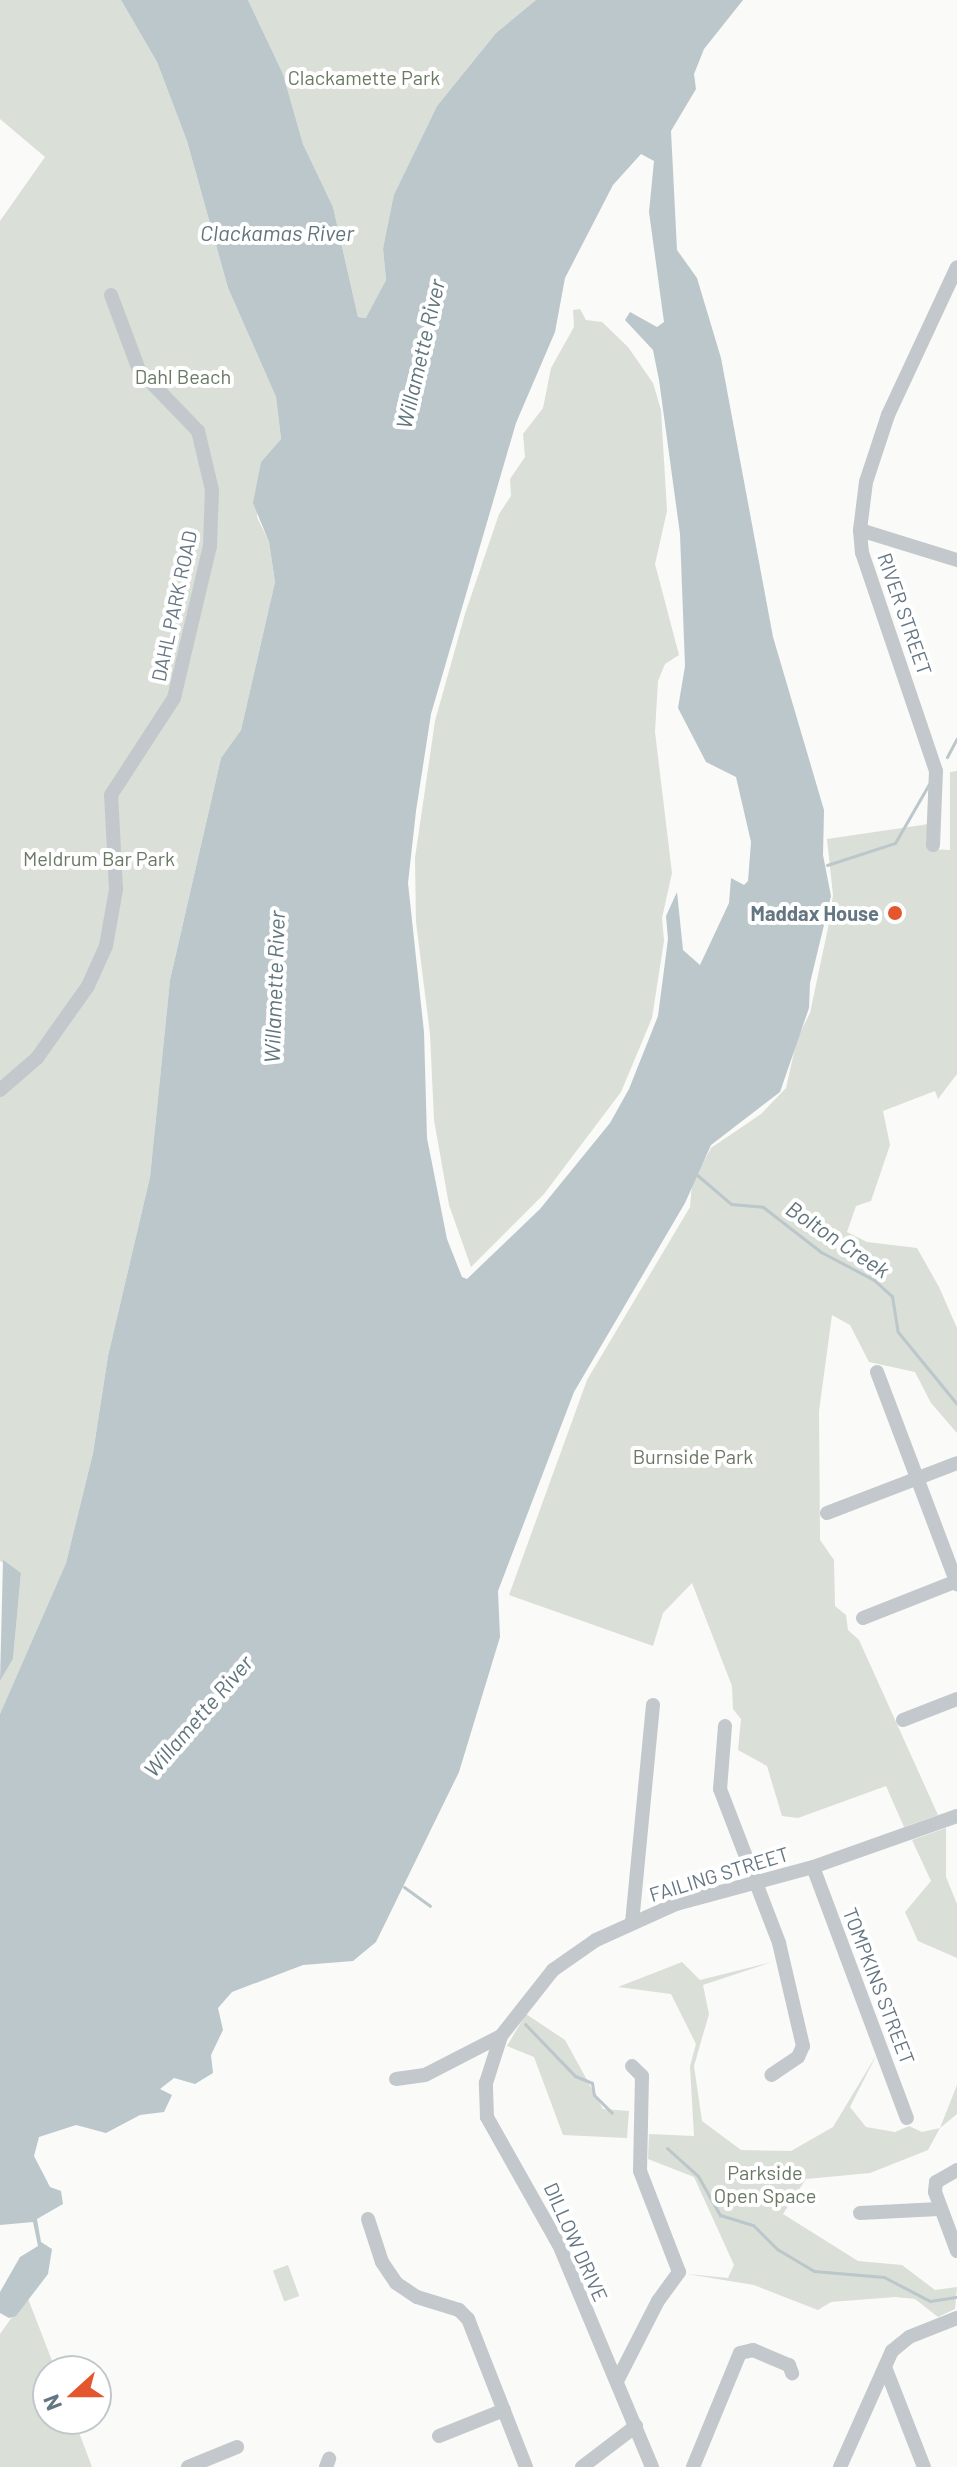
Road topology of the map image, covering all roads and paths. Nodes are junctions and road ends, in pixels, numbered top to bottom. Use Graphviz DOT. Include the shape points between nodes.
graph roads {
  1 [pos="957,267"];
  2 [pos="111,295"];
  3 [pos="860,530"];
  4 [pos="957,560"];
  5 [pos="933,845"];
  6 [pos="0,1090"];
  7 [pos="877,1372"];
  8 [pos="957,1463"];
  9 [pos="916,1477"];
  10 [pos="827,1513"];
  11 [pos="957,1582"];
  12 [pos="863,1618"];
  13 [pos="957,1699"];
  14 [pos="653,1705"];
  15 [pos="903,1720"];
  16 [pos="725,1726"];
  17 [pos="957,1816"];
  18 [pos="813,1867"];
  19 [pos="753,1883"];
  20 [pos="632,1923"];
  21 [pos="501,2036"];
  22 [pos="632,2066"];
  23 [pos="771,2075"];
  24 [pos="396,2079"];
  25 [pos="907,2118"];
  26 [pos="957,2170"];
  27 [pos="939,2209"];
  28 [pos="860,2213"];
  29 [pos="368,2219"];
  30 [pos="957,2251"];
  31 [pos="957,2318"];
  32 [pos="885,2367"];
  33 [pos="792,2373"];
  34 [pos="617,2381"];
  35 [pos="504,2410"];
  36 [pos="636,2426"];
  37 [pos="439,2436"];
  38 [pos="237,2447"];
  39 [pos="188,2467"];
  40 [pos="526,2467"];
  41 [pos="582,2467"];
  42 [pos="652,2467"];
  43 [pos="693,2467"];
  44 [pos="840,2467"];
  45 [pos="924,2467"];
  1 -- 3 [label="street, RIVER STREET" via="888,415 866,482"];
  2 -- 6 [label="street, DAHL PARK ROAD" via="139,370 198,431 212,490 210,546 174,698 111,795 116,889 101,957 88,986 37,1058"];
  3 -- 4 [label="street"];
  3 -- 5 [label="street, RIVER STREET" via="862,553 936,771"];
  7 -- 9 [label="street"];
  8 -- 9 [label="street"];
  9 -- 10 [label="street"];
  9 -- 11 [label="street"];
  11 -- 12 [label="street"];
  13 -- 15 [label="street"];
  14 -- 20 [label="street"];
  16 -- 19 [label="street" via="720,1789"];
  17 -- 18 [label="street, FAILING STREET"];
  18 -- 19 [label="street, FAILING STREET"];
  18 -- 25 [label="street, TOMPKINS STREET"];
  19 -- 20 [label="street, FAILING STREET" via="685,1901"];
  19 -- 23 [label="street" via="779,1943 800,2042 792,2058"];
  20 -- 21 [label="street, FAILING STREET" via="562,1962"];
  21 -- 24 [label="street, FAILING STREET" via="425,2075"];
  21 -- 34 [label="street, DILLOW DRIVE" via="486,2083 487,2117 551,2227"];
  22 -- 34 [label="street" via="642,2076 640,2171 679,2272"];
  26 -- 27 [label="street" via="936,2182"];
  27 -- 28 [label="street"];
  27 -- 30 [label="street"];
  29 -- 35 [label="street" via="369,2232 396,2283 417,2297 449,2305 468,2319"];
  31 -- 32 [label="street" via="909,2337 892,2351"];
  32 -- 44 [label="street"];
  32 -- 45 [label="street"];
  33 -- 43 [label="street" via="789,2365 753,2350 740,2353"];
  34 -- 36 [label="street, DILLOW DRIVE"];
  35 -- 37 [label="street"];
  35 -- 40 [label="street"];
  36 -- 41 [label="street"];
  36 -- 42 [label="street, DILLOW DRIVE"];
  38 -- 39 [label="street"];
}
